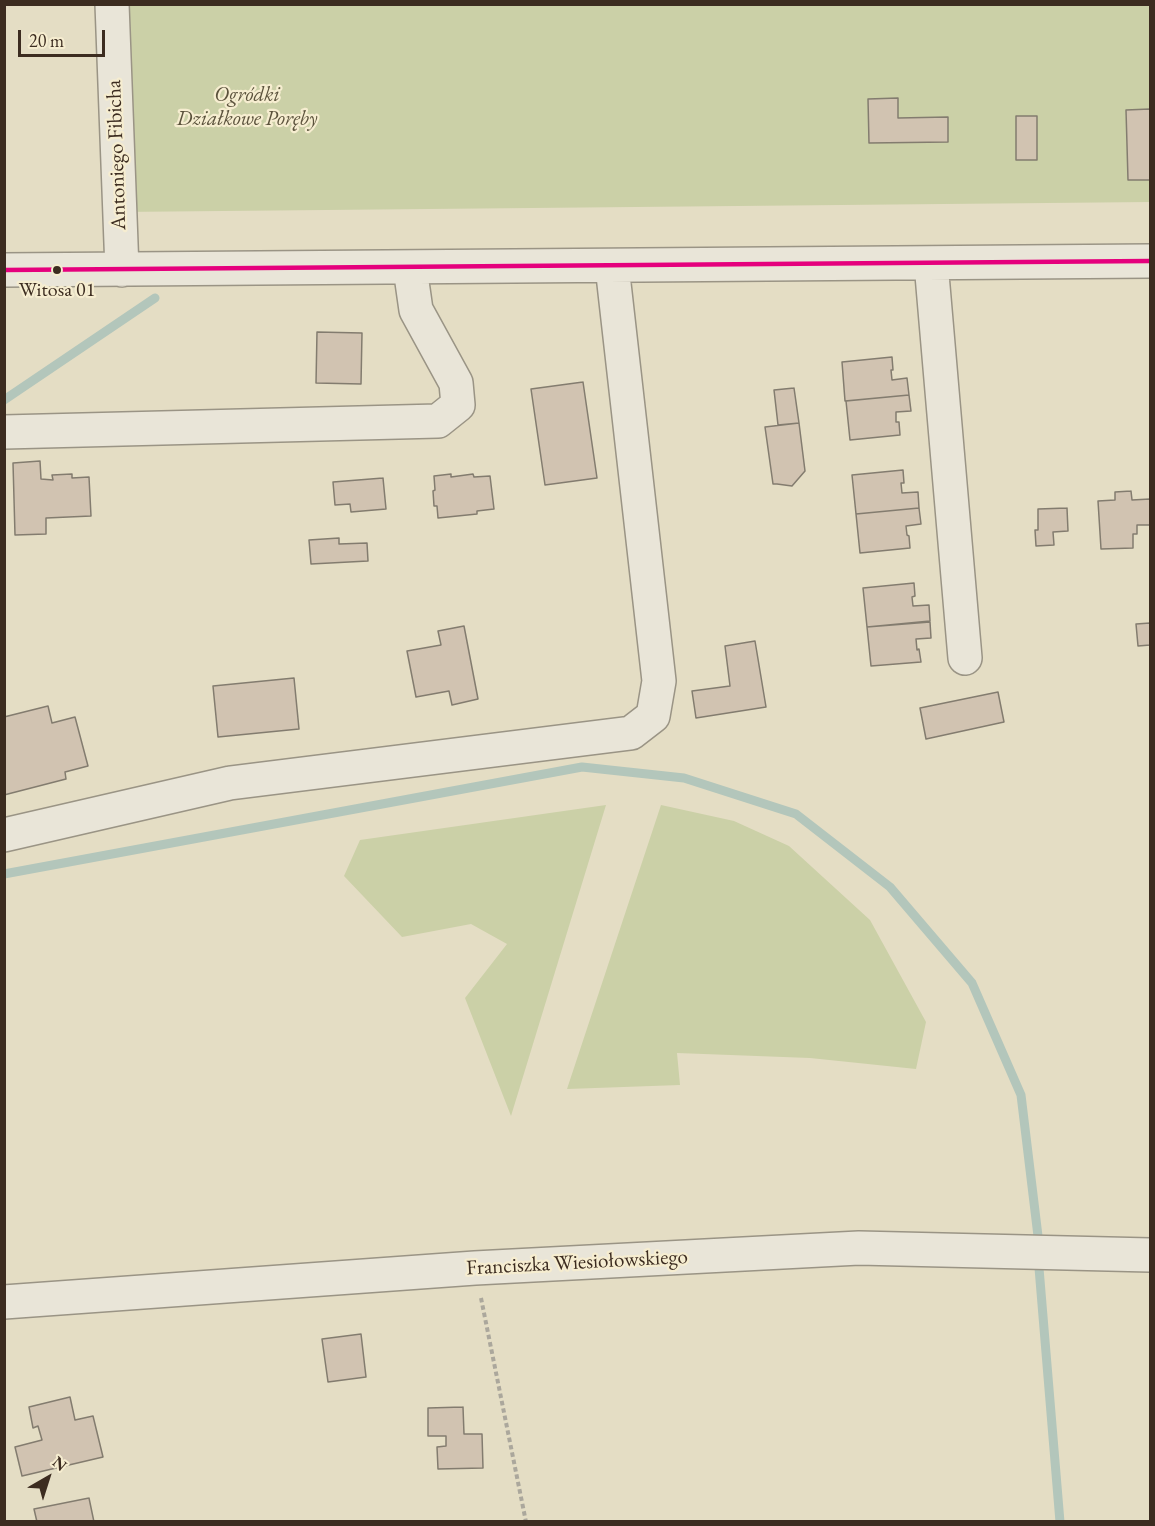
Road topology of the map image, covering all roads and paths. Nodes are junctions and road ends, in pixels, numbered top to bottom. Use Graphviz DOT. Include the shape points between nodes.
graph roads {
  1 [pos="112,4"];
  2 [pos="1150,261"];
  3 [pos="931,263"];
  4 [pos="612,266"];
  5 [pos="410,268"];
  6 [pos="4,270"];
  7 [pos="122,270"];
  8 [pos="4,432"];
  9 [pos="966,658"];
  10 [pos="4,835"];
  11 [pos="1150,1255"];
  12 [pos="475,1268"];
  13 [pos="4,1302"];
  14 [pos="526,1521"];
  1 -- 7 [label="street, Antoniego Fibicha"];
  2 -- 3 [label="street"];
  3 -- 4 [label="street"];
  3 -- 9 [label="street"];
  4 -- 5 [label="street"];
  4 -- 10 [label="street" via="658,681 652,716 630,733 230,783"];
  5 -- 7 [label="street"];
  5 -- 8 [label="street" via="416,310 456,383 458,405 438,421"];
  6 -- 7 [label="street"];
  11 -- 12 [label="street, Franciszka Wiesiołowskiego" via="859,1248"];
  12 -- 13 [label="street, Franciszka Wiesiołowskiego"];
  12 -- 14 [label="path"];
}
